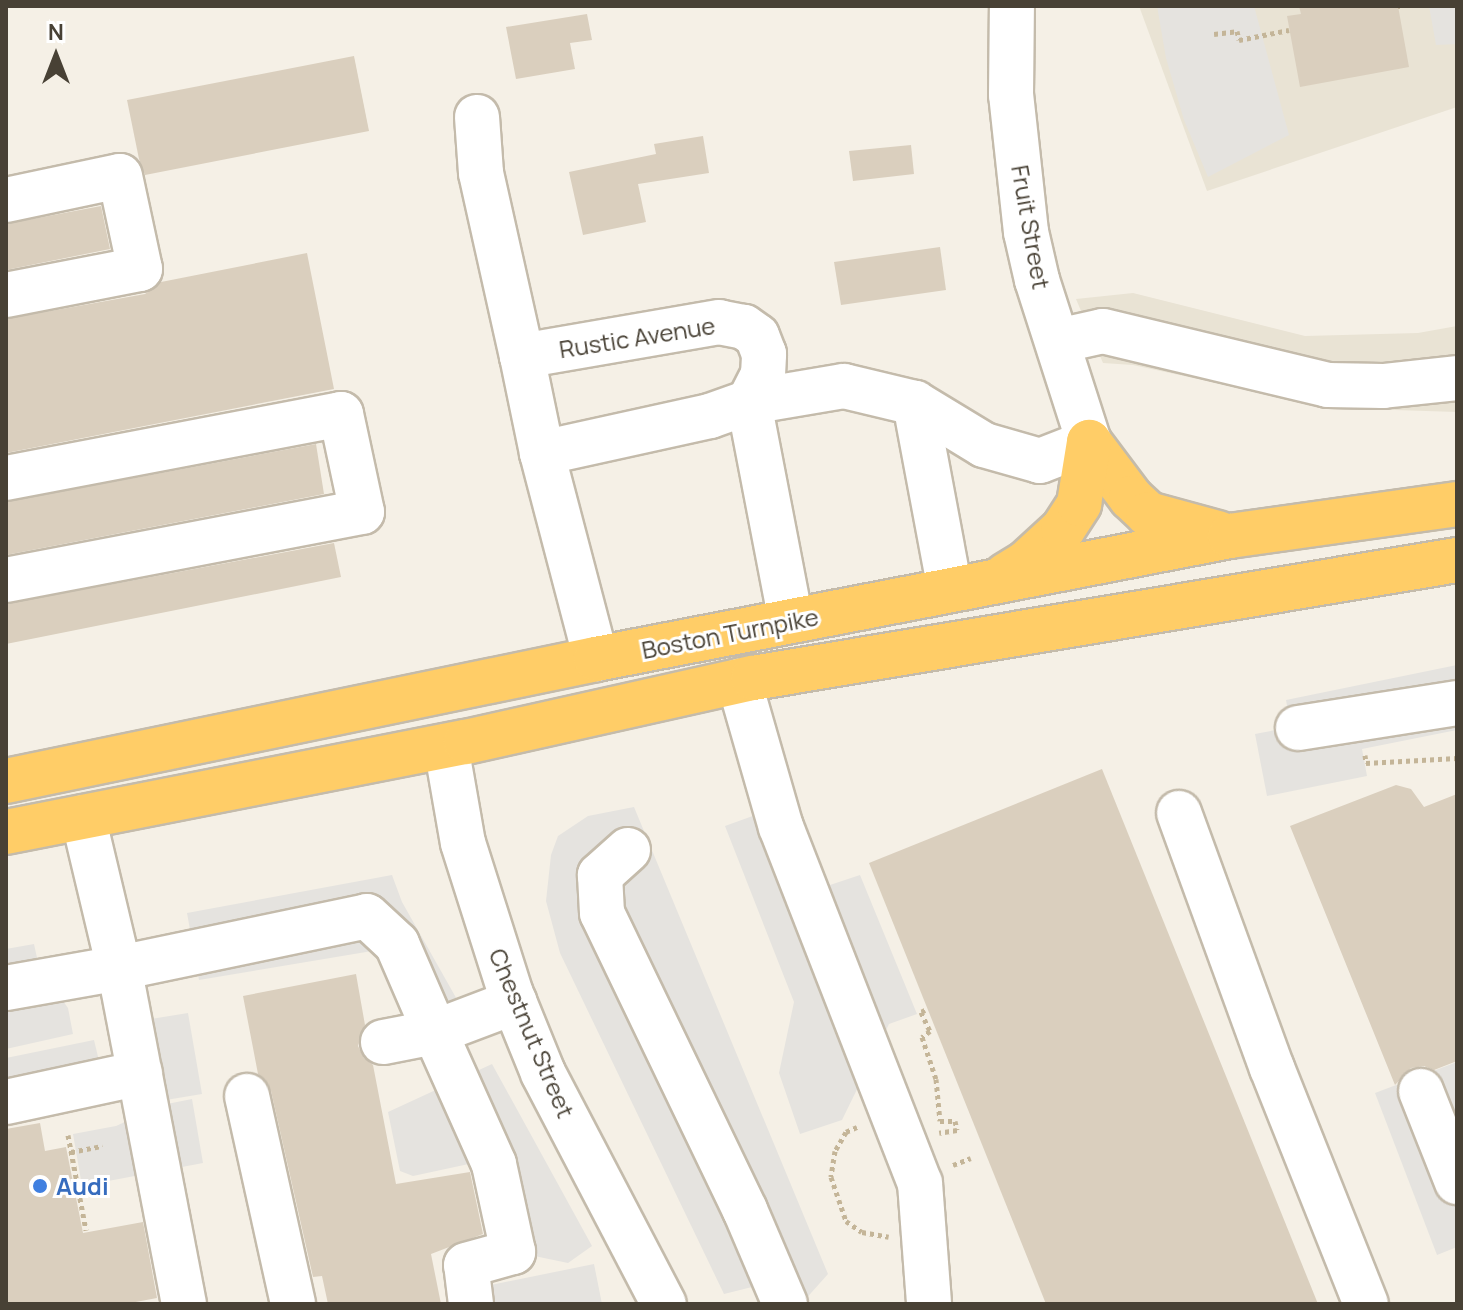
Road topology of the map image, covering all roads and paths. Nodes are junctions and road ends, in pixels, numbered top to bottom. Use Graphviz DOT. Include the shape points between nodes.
graph roads {
  1 [pos="1012,6"];
  2 [pos="1289,30"];
  3 [pos="1214,34"];
  4 [pos="477,117"];
  5 [pos="6,200"];
  6 [pos="6,295"];
  7 [pos="1058,341"];
  8 [pos="522,356"];
  9 [pos="1457,378"];
  10 [pos="749,402"];
  11 [pos="915,403"];
  12 [pos="1089,442"];
  13 [pos="542,453"];
  14 [pos="6,478"];
  15 [pos="1457,504"];
  16 [pos="1230,536"];
  17 [pos="1457,560"];
  18 [pos="6,580"];
  19 [pos="996,581"];
  20 [pos="950,590"];
  21 [pos="791,621"];
  22 [pos="596,659"];
  23 [pos="739,681"];
  24 [pos="1457,703"];
  25 [pos="1298,728"];
  26 [pos="446,746"];
  27 [pos="6,781"];
  28 [pos="1179,813"];
  29 [pos="83,817"];
  30 [pos="6,832"];
  31 [pos="628,850"];
  32 [pos="119,968"];
  33 [pos="6,988"];
  34 [pos="514,1002"];
  35 [pos="925,1010"];
  36 [pos="435,1032"];
  37 [pos="383,1042"];
  38 [pos="140,1073"];
  39 [pos="1421,1091"];
  40 [pos="247,1096"];
  41 [pos="6,1102"];
  42 [pos="893,1114"];
  43 [pos="957,1130"];
  44 [pos="68,1135"];
  45 [pos="102,1146"];
  46 [pos="71,1152"];
  47 [pos="1457,1182"];
  48 [pos="924,1226"];
  49 [pos="86,1230"];
  50 [pos="184,1304"];
  51 [pos="293,1304"];
  52 [pos="471,1304"];
  53 [pos="664,1304"];
  54 [pos="785,1304"];
  55 [pos="929,1304"];
  56 [pos="1366,1304"];
  1 -- 7 [label="street, Fruit Street" via="1011,95 1026,232"];
  2 -- 3 [label="path" via="1239,40 1237,31"];
  4 -- 8 [label="street" via="481,173"];
  5 -- 6 [label="street" via="120,176 140,269"];
  7 -- 9 [label="street" via="1103,331 1328,385"];
  7 -- 12 [label="street, Fruit Street"];
  8 -- 10 [label="street, Rustic Avenue" via="719,322 744,327 757,336 764,354 760,383"];
  8 -- 13 [label="street"];
  10 -- 11 [label="street" via="844,386"];
  10 -- 13 [label="street" via="710,416"];
  10 -- 21 [label="street"];
  11 -- 12 [label="street" via="984,445 1040,461"];
  11 -- 20 [label="street"];
  12 -- 16 [label="highway" via="1148,514"];
  12 -- 19 [label="highway" via="1079,504 1063,529 1026,563"];
  13 -- 22 [label="street"];
  14 -- 18 [label="street" via="341,414 362,512"];
  15 -- 16 [label="highway, Boston Turnpike"];
  16 -- 19 [label="highway, Boston Turnpike"];
  17 -- 23 [label="highway, Boston Turnpike"];
  19 -- 20 [label="highway, Boston Turnpike"];
  20 -- 21 [label="highway, Boston Turnpike"];
  21 -- 22 [label="highway, Boston Turnpike"];
  22 -- 27 [label="highway, Boston Turnpike"];
  23 -- 26 [label="highway, Boston Turnpike"];
  23 -- 42 [label="street" via="781,827"];
  24 -- 25 [label="street"];
  26 -- 29 [label="highway, Boston Turnpike"];
  26 -- 34 [label="street, Chestnut Street" via="463,843"];
  28 -- 56 [label="street"];
  29 -- 30 [label="highway, Boston Turnpike"];
  29 -- 32 [label="street"];
  31 -- 54 [label="street" via="600,875 602,913"];
  32 -- 33 [label="street"];
  32 -- 36 [label="street" via="367,916 397,944"];
  32 -- 38 [label="street"];
  34 -- 36 [label="street"];
  34 -- 53 [label="street, Chestnut Street" via="543,1073"];
  35 -- 43 [label="path" via="921,1012 930,1031 922,1037 936,1079 940,1121 955,1121"];
  36 -- 37 [label="street"];
  36 -- 52 [label="street" via="494,1164 513,1252 466,1265"];
  38 -- 41 [label="street"];
  38 -- 50 [label="street"];
  39 -- 47 [label="street"];
  40 -- 51 [label="street"];
  42 -- 48 [label="street" via="920,1183"];
  42 -- 48 [label="path" via="846,1132 835,1151 831,1177 846,1221 862,1232 892,1237"];
  44 -- 46 [label="path"];
  45 -- 46 [label="path"];
  46 -- 49 [label="path"];
  48 -- 55 [label="street"];
}
